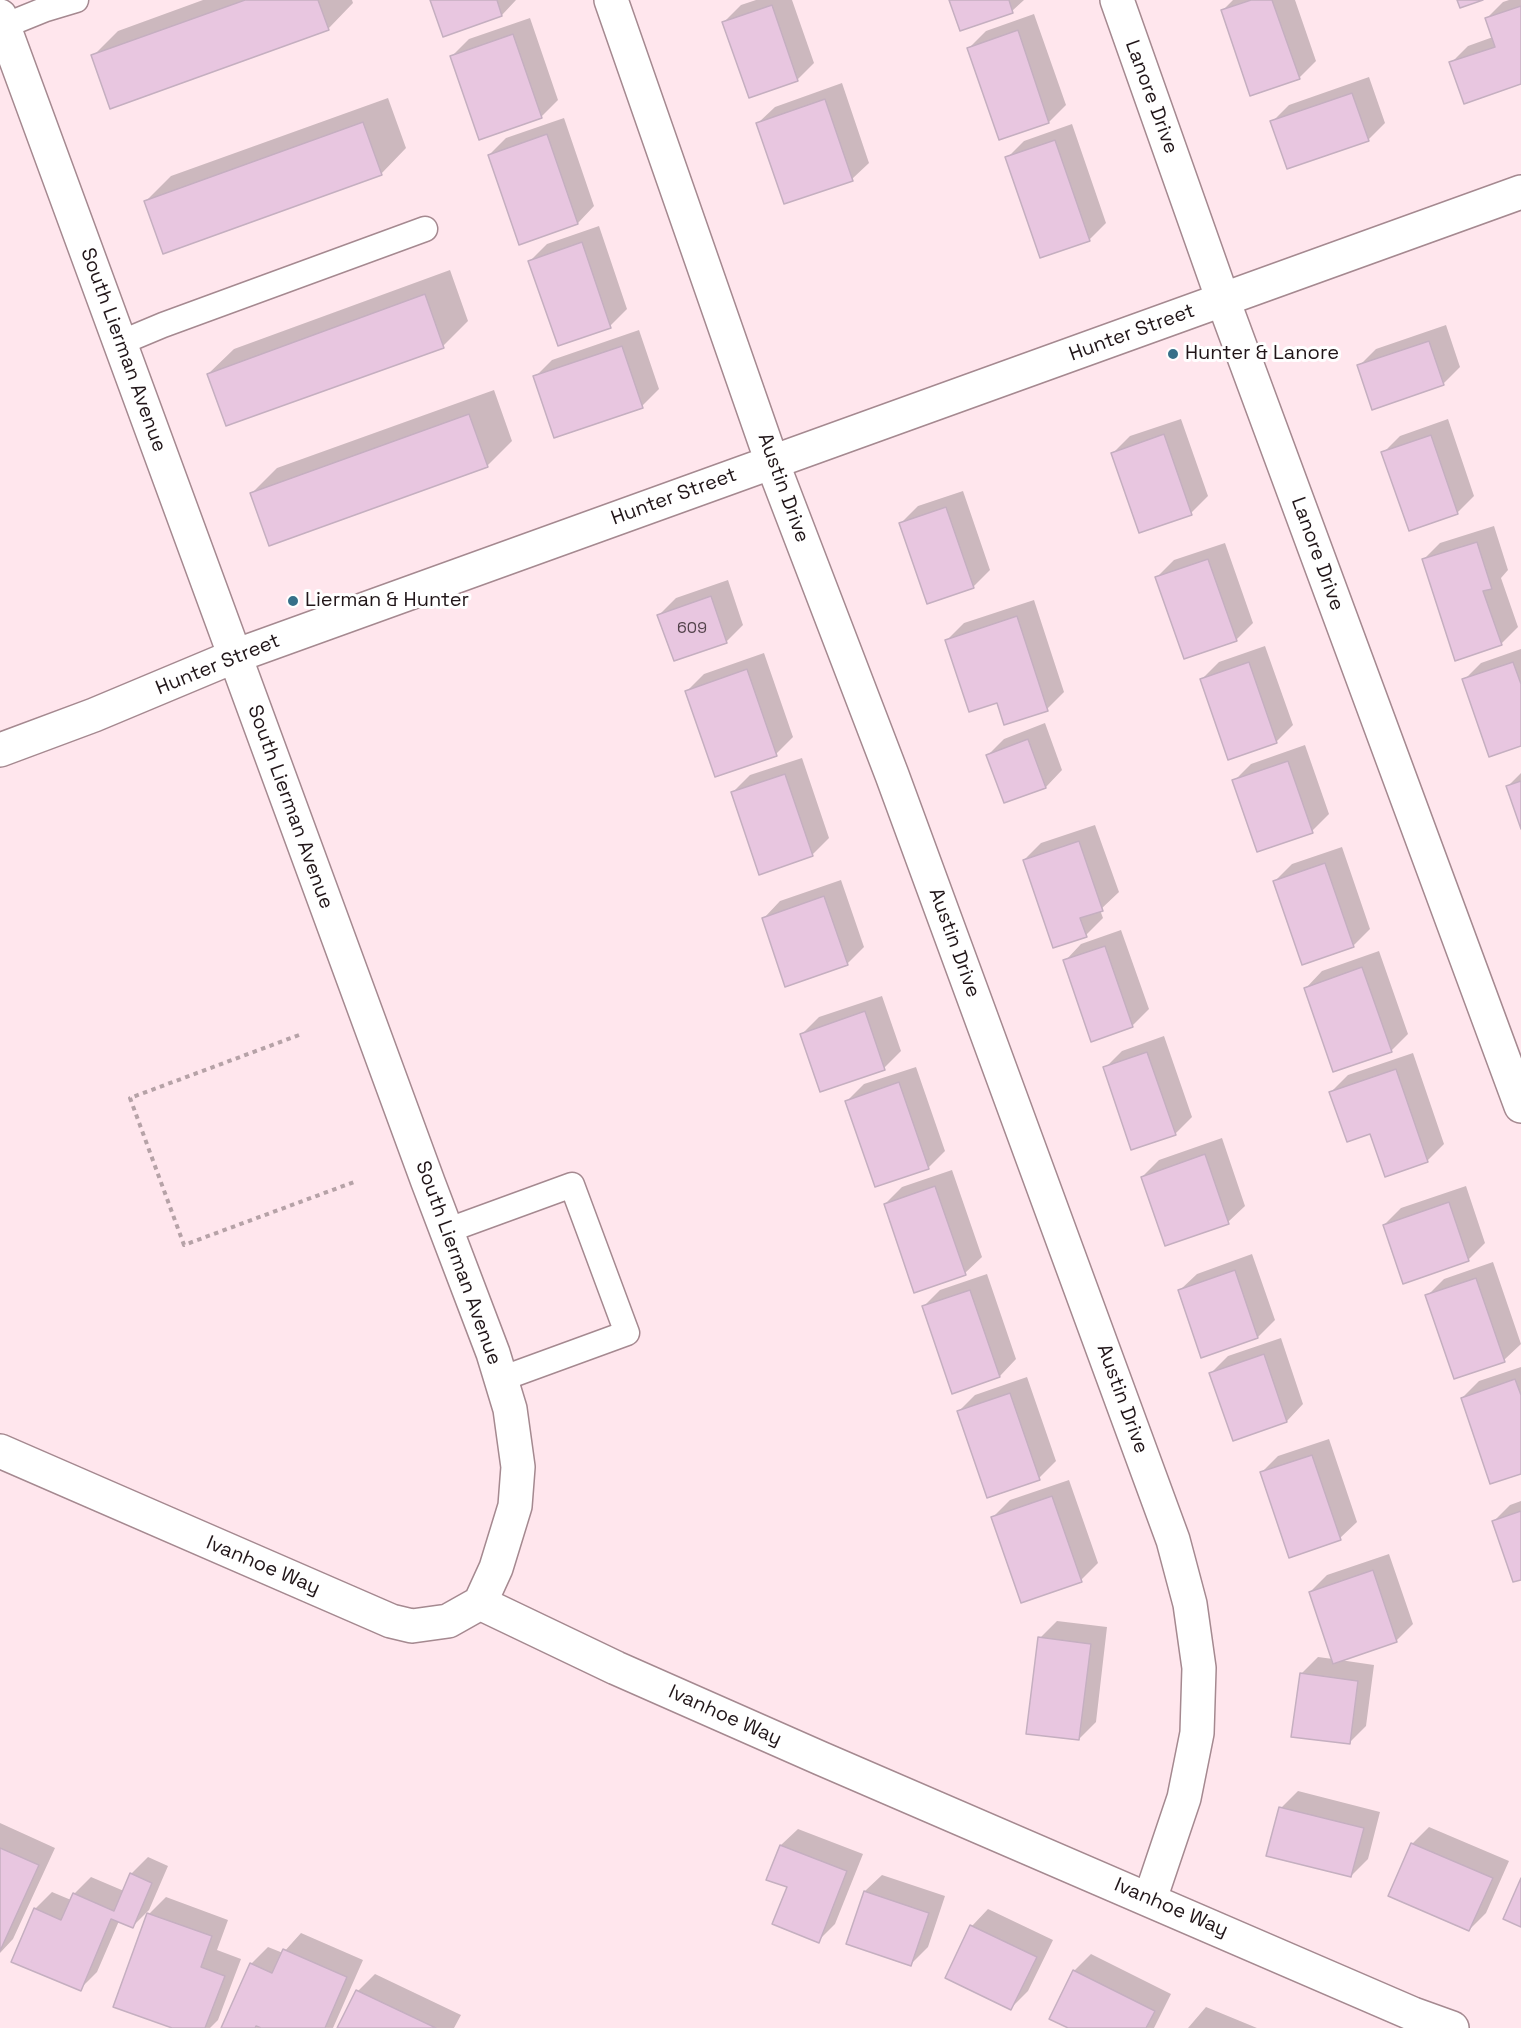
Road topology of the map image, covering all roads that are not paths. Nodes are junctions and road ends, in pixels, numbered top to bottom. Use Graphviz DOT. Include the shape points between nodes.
graph roads {
  1 [pos="76,0"];
  2 [pos="611,0"];
  3 [pos="1117,0"];
  4 [pos="2,21"];
  5 [pos="1521,192"];
  6 [pos="425,229"];
  7 [pos="1223,300"];
  8 [pos="120,343"];
  9 [pos="772,462"];
  10 [pos="235,656"];
  11 [pos="0,750"];
  12 [pos="1521,1106"];
  13 [pos="446,1231"];
  14 [pos="501,1378"];
  15 [pos="0,1451"];
  16 [pos="480,1603"];
  17 [pos="1150,1899"];
  18 [pos="1452,2028"];
  1 -- 4 [label="lane"];
  2 -- 9 [label="street, Austin Drive"];
  3 -- 7 [label="street, Lanore Drive"];
  4 -- 8 [label="street, South Lierman Avenue"];
  5 -- 7 [label="street, Hunter Street"];
  6 -- 8 [label="lane"];
  7 -- 9 [label="street, Hunter Street"];
  7 -- 12 [label="street, Lanore Drive"];
  8 -- 10 [label="street, South Lierman Avenue"];
  9 -- 10 [label="street, Hunter Street"];
  9 -- 17 [label="street, Austin Drive" via="892,775 1179,1561 1199,1668 1197,1733 1184,1798"];
  10 -- 11 [label="street, Hunter Street"];
  10 -- 13 [label="street, South Lierman Avenue"];
  13 -- 14 [label="street, South Lierman Avenue"];
  13 -- 14 [label="lane" via="572,1185 627,1333"];
  14 -- 16 [label="street, South Lierman Avenue" via="510,1409 518,1467 515,1506 496,1568"];
  15 -- 16 [label="street, Ivanhoe Way" via="391,1621 412,1626 448,1621"];
  16 -- 17 [label="street, Ivanhoe Way" via="616,1668"];
  17 -- 18 [label="street, Ivanhoe Way"];
}
